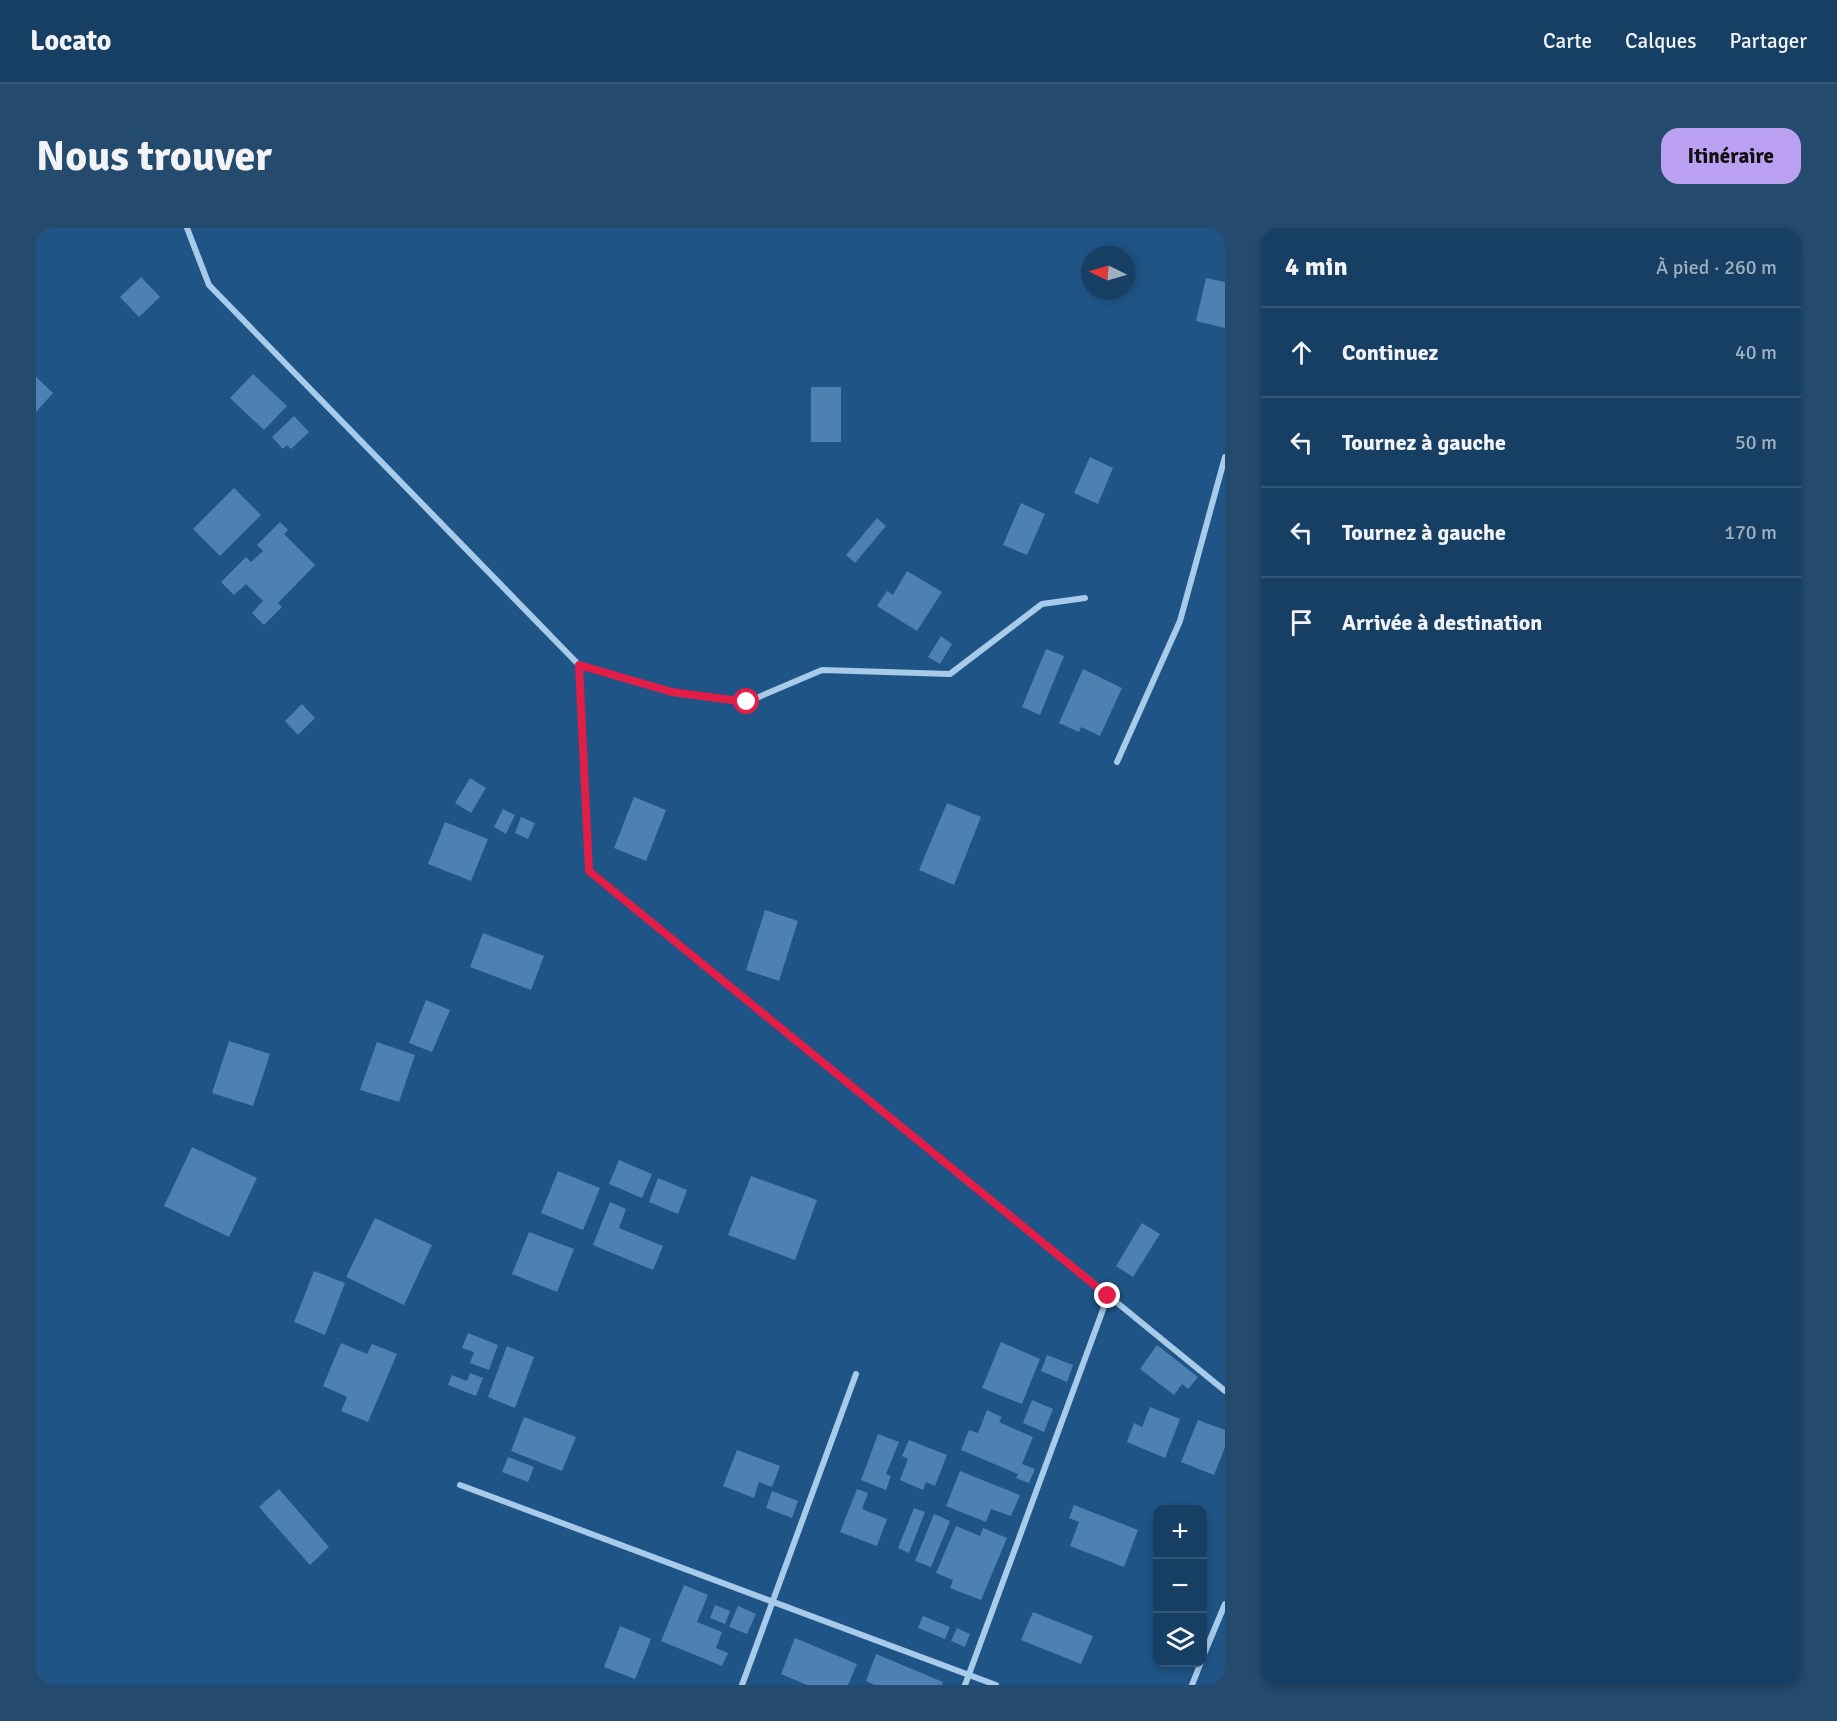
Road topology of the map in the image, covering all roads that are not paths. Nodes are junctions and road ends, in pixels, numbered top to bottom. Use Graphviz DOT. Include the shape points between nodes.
graph roads {
  1 [pos="187,228"];
  2 [pos="1225,457"];
  3 [pos="1085,598"];
  4 [pos="579,665"];
  5 [pos="1117,762"];
  6 [pos="1108,1296"];
  7 [pos="856,1374"];
  8 [pos="1225,1391"];
  9 [pos="460,1485"];
  10 [pos="772,1602"];
  11 [pos="1225,1604"];
  12 [pos="1207,1649"];
  13 [pos="1200,1667"];
  14 [pos="968,1675"];
  15 [pos="742,1685"];
  16 [pos="965,1685"];
  17 [pos="996,1685"];
  18 [pos="1192,1685"];
  1 -- 4 [label="street" via="209,285"];
  2 -- 5 [label="street" via="1180,621"];
  3 -- 4 [label="street" via="1042,604 950,674 822,670 747,702 672,692"];
  4 -- 6 [label="street" via="589,871"];
  6 -- 8 [label="street"];
  6 -- 14 [label="street"];
  7 -- 10 [label="street"];
  9 -- 10 [label="street"];
  10 -- 14 [label="street"];
  10 -- 15 [label="street"];
  11 -- 12 [label="street"];
  13 -- 18 [label="street"];
  14 -- 16 [label="street"];
  14 -- 17 [label="street"];
}
